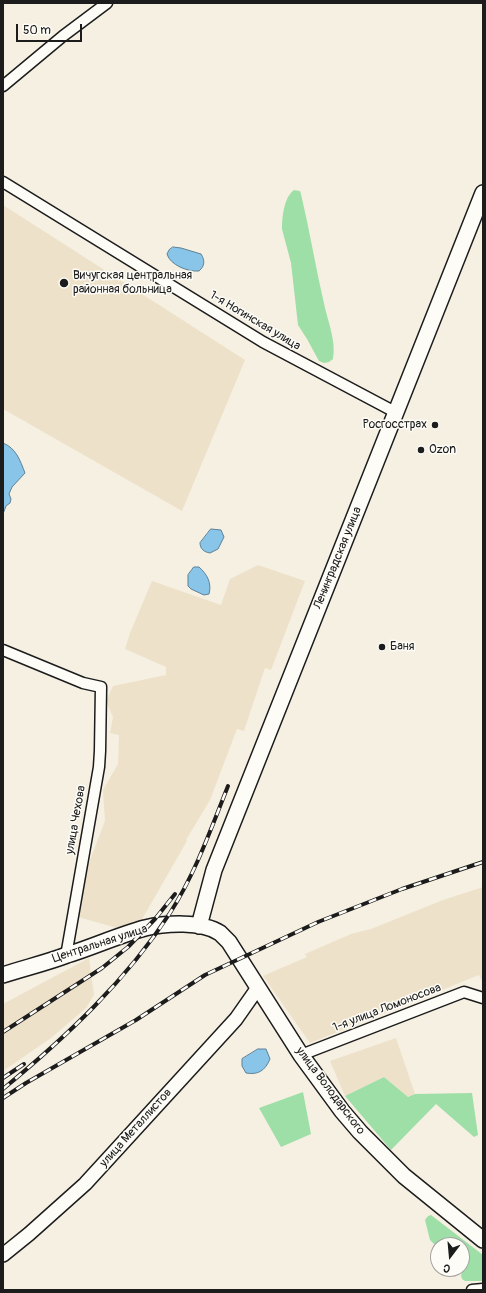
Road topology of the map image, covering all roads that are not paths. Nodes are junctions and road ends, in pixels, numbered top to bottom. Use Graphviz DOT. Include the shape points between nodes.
graph roads {
  1 [pos="107,3"];
  2 [pos="3,86"];
  3 [pos="3,182"];
  4 [pos="483,193"];
  5 [pos="395,412"];
  6 [pos="3,650"];
  7 [pos="199,926"];
  8 [pos="66,956"];
  9 [pos="3,975"];
  10 [pos="257,988"];
  11 [pos="483,998"];
  12 [pos="301,1055"];
  13 [pos="483,1240"];
  14 [pos="3,1255"];
  15 [pos="483,1289"];
  16 [pos="472,1290"];
  1 -- 2 [label="street"];
  3 -- 5 [label="street, 1-я Ногинская улица" via="263,342"];
  4 -- 5 [label="main road, Ленинградская улица"];
  5 -- 7 [label="main road, Ленинградская улица" via="214,870"];
  6 -- 8 [label="street, улица Чехова" via="84,683 101,687 98,767"];
  7 -- 8 [label="main road, Центральная улица" via="168,925 146,928"];
  7 -- 10 [label="main road, улица Володарского" via="221,934 229,942"];
  8 -- 9 [label="main road, Центральная улица"];
  10 -- 12 [label="main road, улица Володарского"];
  10 -- 14 [label="street, улица Металлистов" via="236,1019 85,1184"];
  11 -- 12 [label="street, 1-я улица Ломоносова" via="464,992"];
  12 -- 13 [label="main road, улица Володарского" via="360,1132 404,1176"];
  15 -- 16 [label="street"];
}
